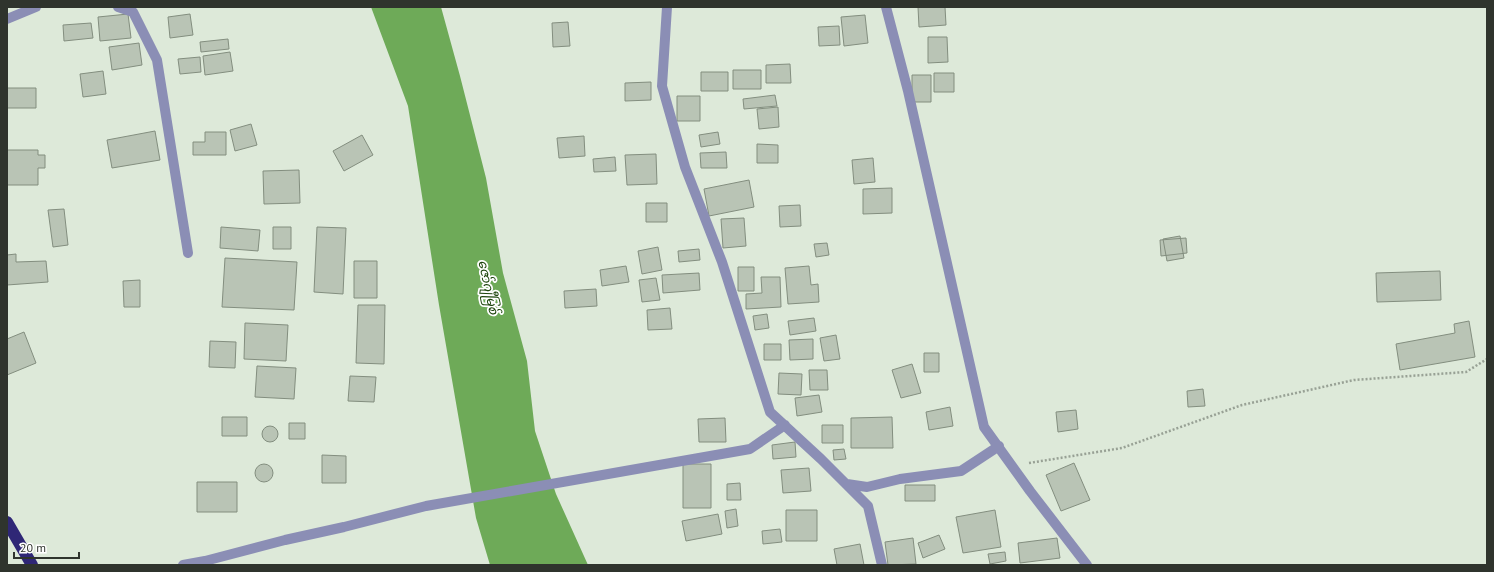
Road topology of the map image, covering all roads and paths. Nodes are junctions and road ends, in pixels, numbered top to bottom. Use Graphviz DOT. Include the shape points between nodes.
graph roads {
  1 [pos="36,7"];
  2 [pos="118,7"];
  3 [pos="667,7"];
  4 [pos="886,7"];
  5 [pos="7,19"];
  6 [pos="188,253"];
  7 [pos="1487,359"];
  8 [pos="785,425"];
  9 [pos="999,446"];
  10 [pos="1012,466"];
  11 [pos="846,484"];
  12 [pos="7,522"];
  13 [pos="32,565"];
  14 [pos="183,565"];
  15 [pos="882,565"];
  16 [pos="1087,565"];
  1 -- 5 [label="street"];
  2 -- 6 [label="street" via="133,12 157,60"];
  3 -- 8 [label="street" via="662,86 685,167 722,262 770,412"];
  4 -- 9 [label="street" via="908,91 984,426"];
  7 -- 10 [label="path" via="1466,372 1354,380 1242,405 1122,448"];
  8 -- 11 [label="street"];
  8 -- 14 [label="street" via="750,449 426,506"];
  9 -- 10 [label="street"];
  9 -- 11 [label="street" via="962,471 867,486"];
  10 -- 16 [label="street"];
  11 -- 15 [label="street" via="868,506"];
  12 -- 13 [label="highway"];
}
